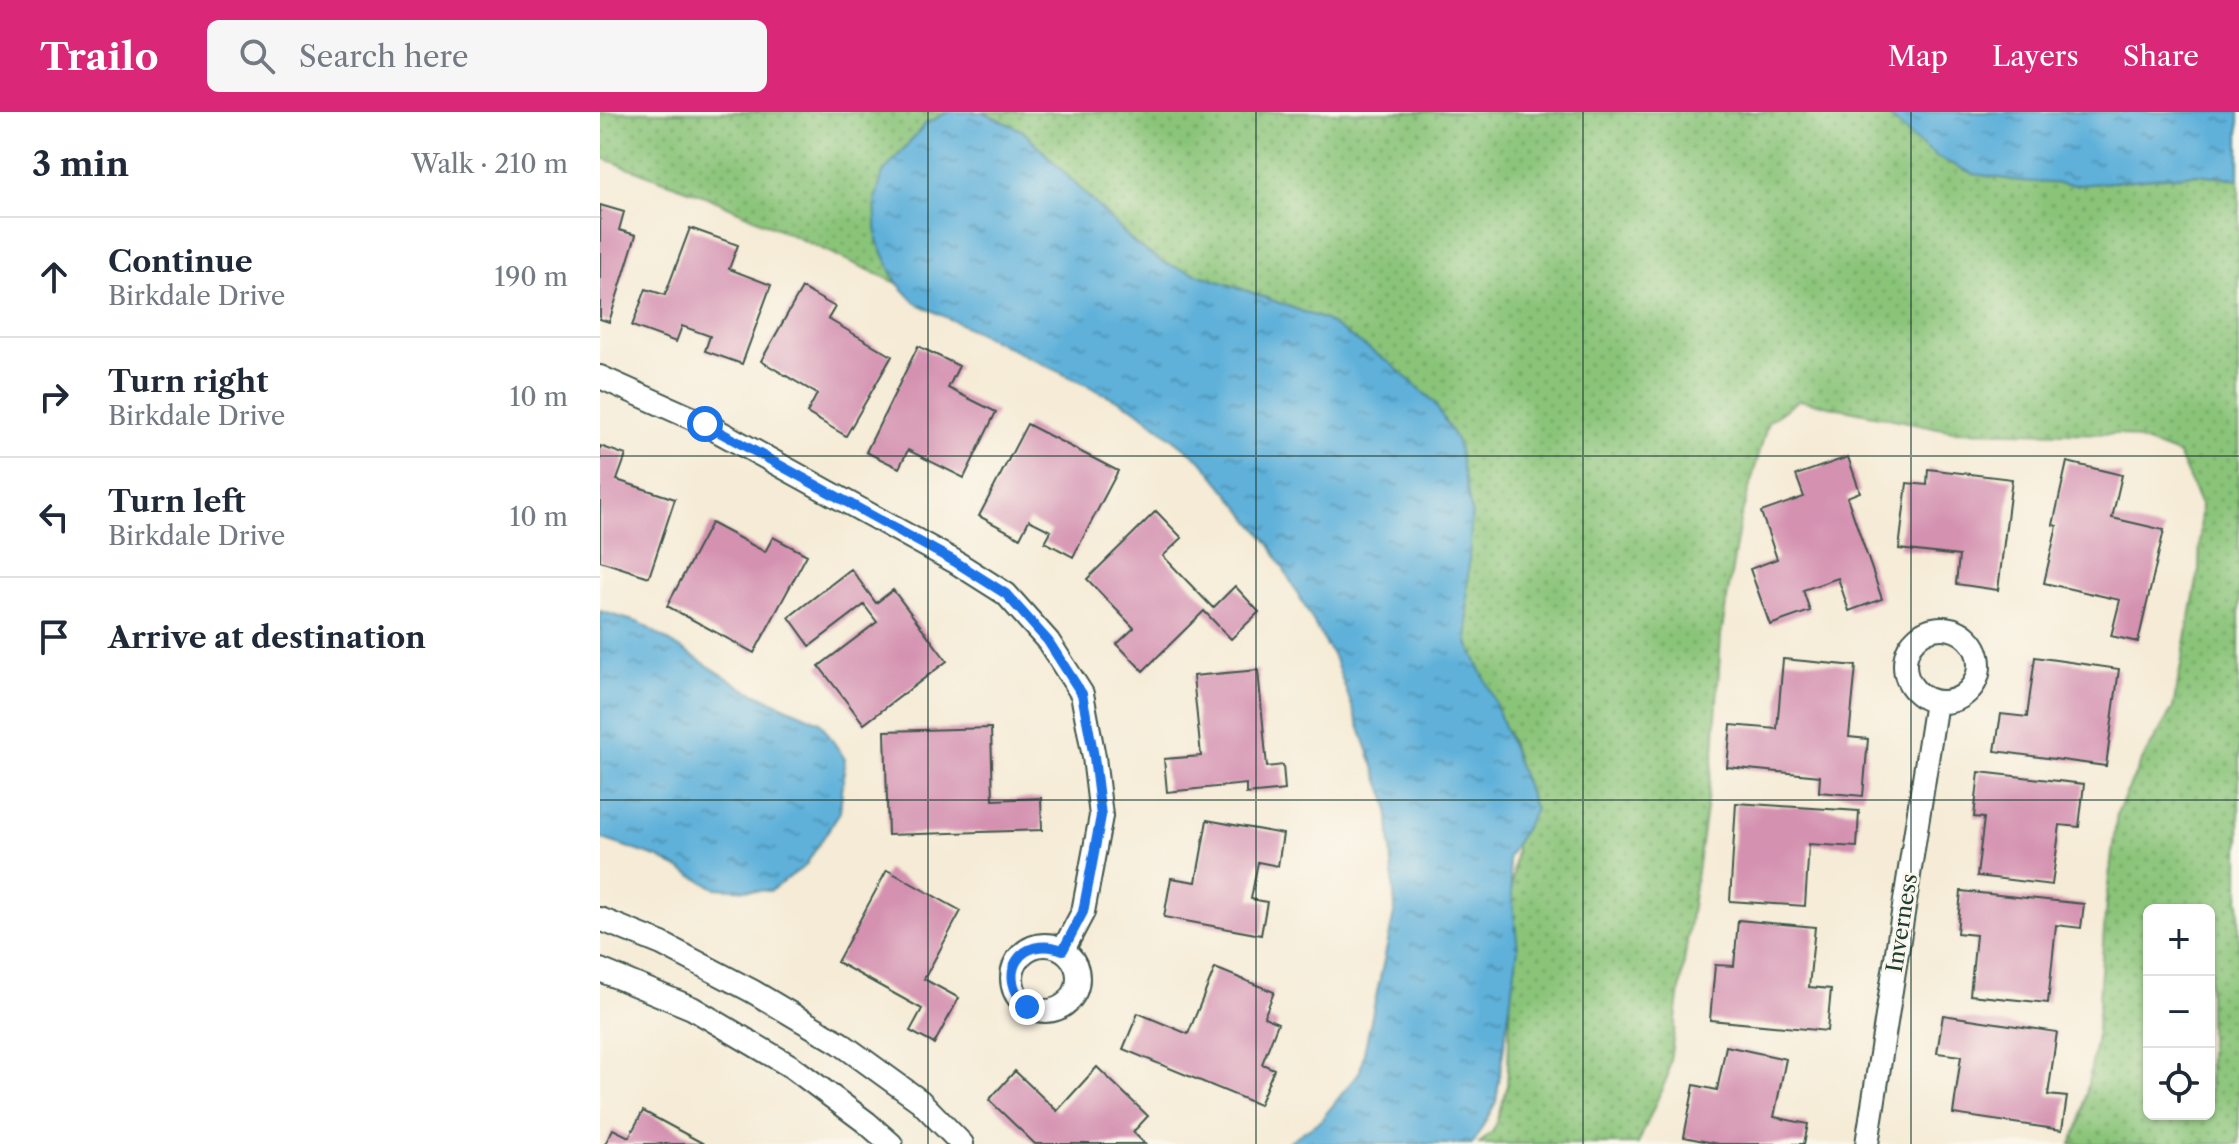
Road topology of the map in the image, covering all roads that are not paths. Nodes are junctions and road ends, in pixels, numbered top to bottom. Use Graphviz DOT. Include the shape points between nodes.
graph roads {
  1 [pos="600,377"];
  2 [pos="1936,702"];
  3 [pos="600,919"];
  4 [pos="1063,950"];
  5 [pos="600,970"];
  6 [pos="891,1144"];
  7 [pos="962,1144"];
  8 [pos="1867,1144"];
  1 -- 4 [label="street" via="705,424 954,561 1006,594 1048,641 1082,694 1101,816 1083,912"];
  2 -- 8 [label="street, Inverness"];
  3 -- 7 [label="street" via="662,944 840,1043 920,1101"];
  5 -- 6 [label="street" via="692,1008 792,1067"];
}
